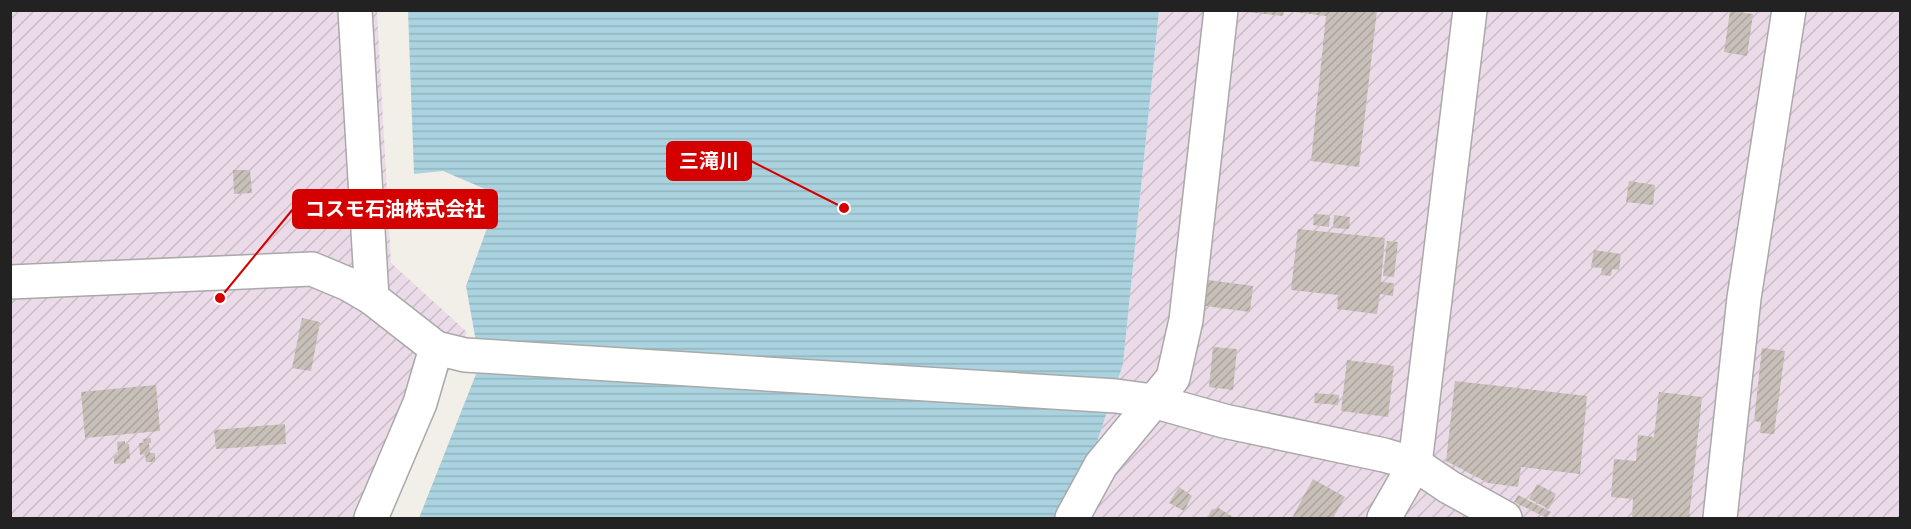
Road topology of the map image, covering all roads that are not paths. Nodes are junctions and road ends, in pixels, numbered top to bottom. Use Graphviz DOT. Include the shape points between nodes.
graph roads {
  1 [pos="355,10"];
  2 [pos="1221,10"];
  3 [pos="1470,10"];
  4 [pos="1789,10"];
  5 [pos="10,282"];
  6 [pos="372,298"];
  7 [pos="451,352"];
  8 [pos="1141,400"];
  9 [pos="1415,464"];
  10 [pos="370,519"];
  11 [pos="1072,519"];
  12 [pos="1384,519"];
  13 [pos="1505,519"];
  14 [pos="1720,519"];
  1 -- 6 [label="lane"];
  2 -- 8 [label="lane" via="1186,320 1173,378"];
  3 -- 9 [label="lane"];
  4 -- 14 [label="lane" via="1744,298"];
  5 -- 6 [label="lane" via="312,269"];
  6 -- 7 [label="lane"];
  7 -- 8 [label="lane"];
  7 -- 10 [label="lane" via="420,402"];
  8 -- 9 [label="lane"];
  8 -- 11 [label="lane"];
  9 -- 12 [label="lane"];
  9 -- 13 [label="lane"];
}
